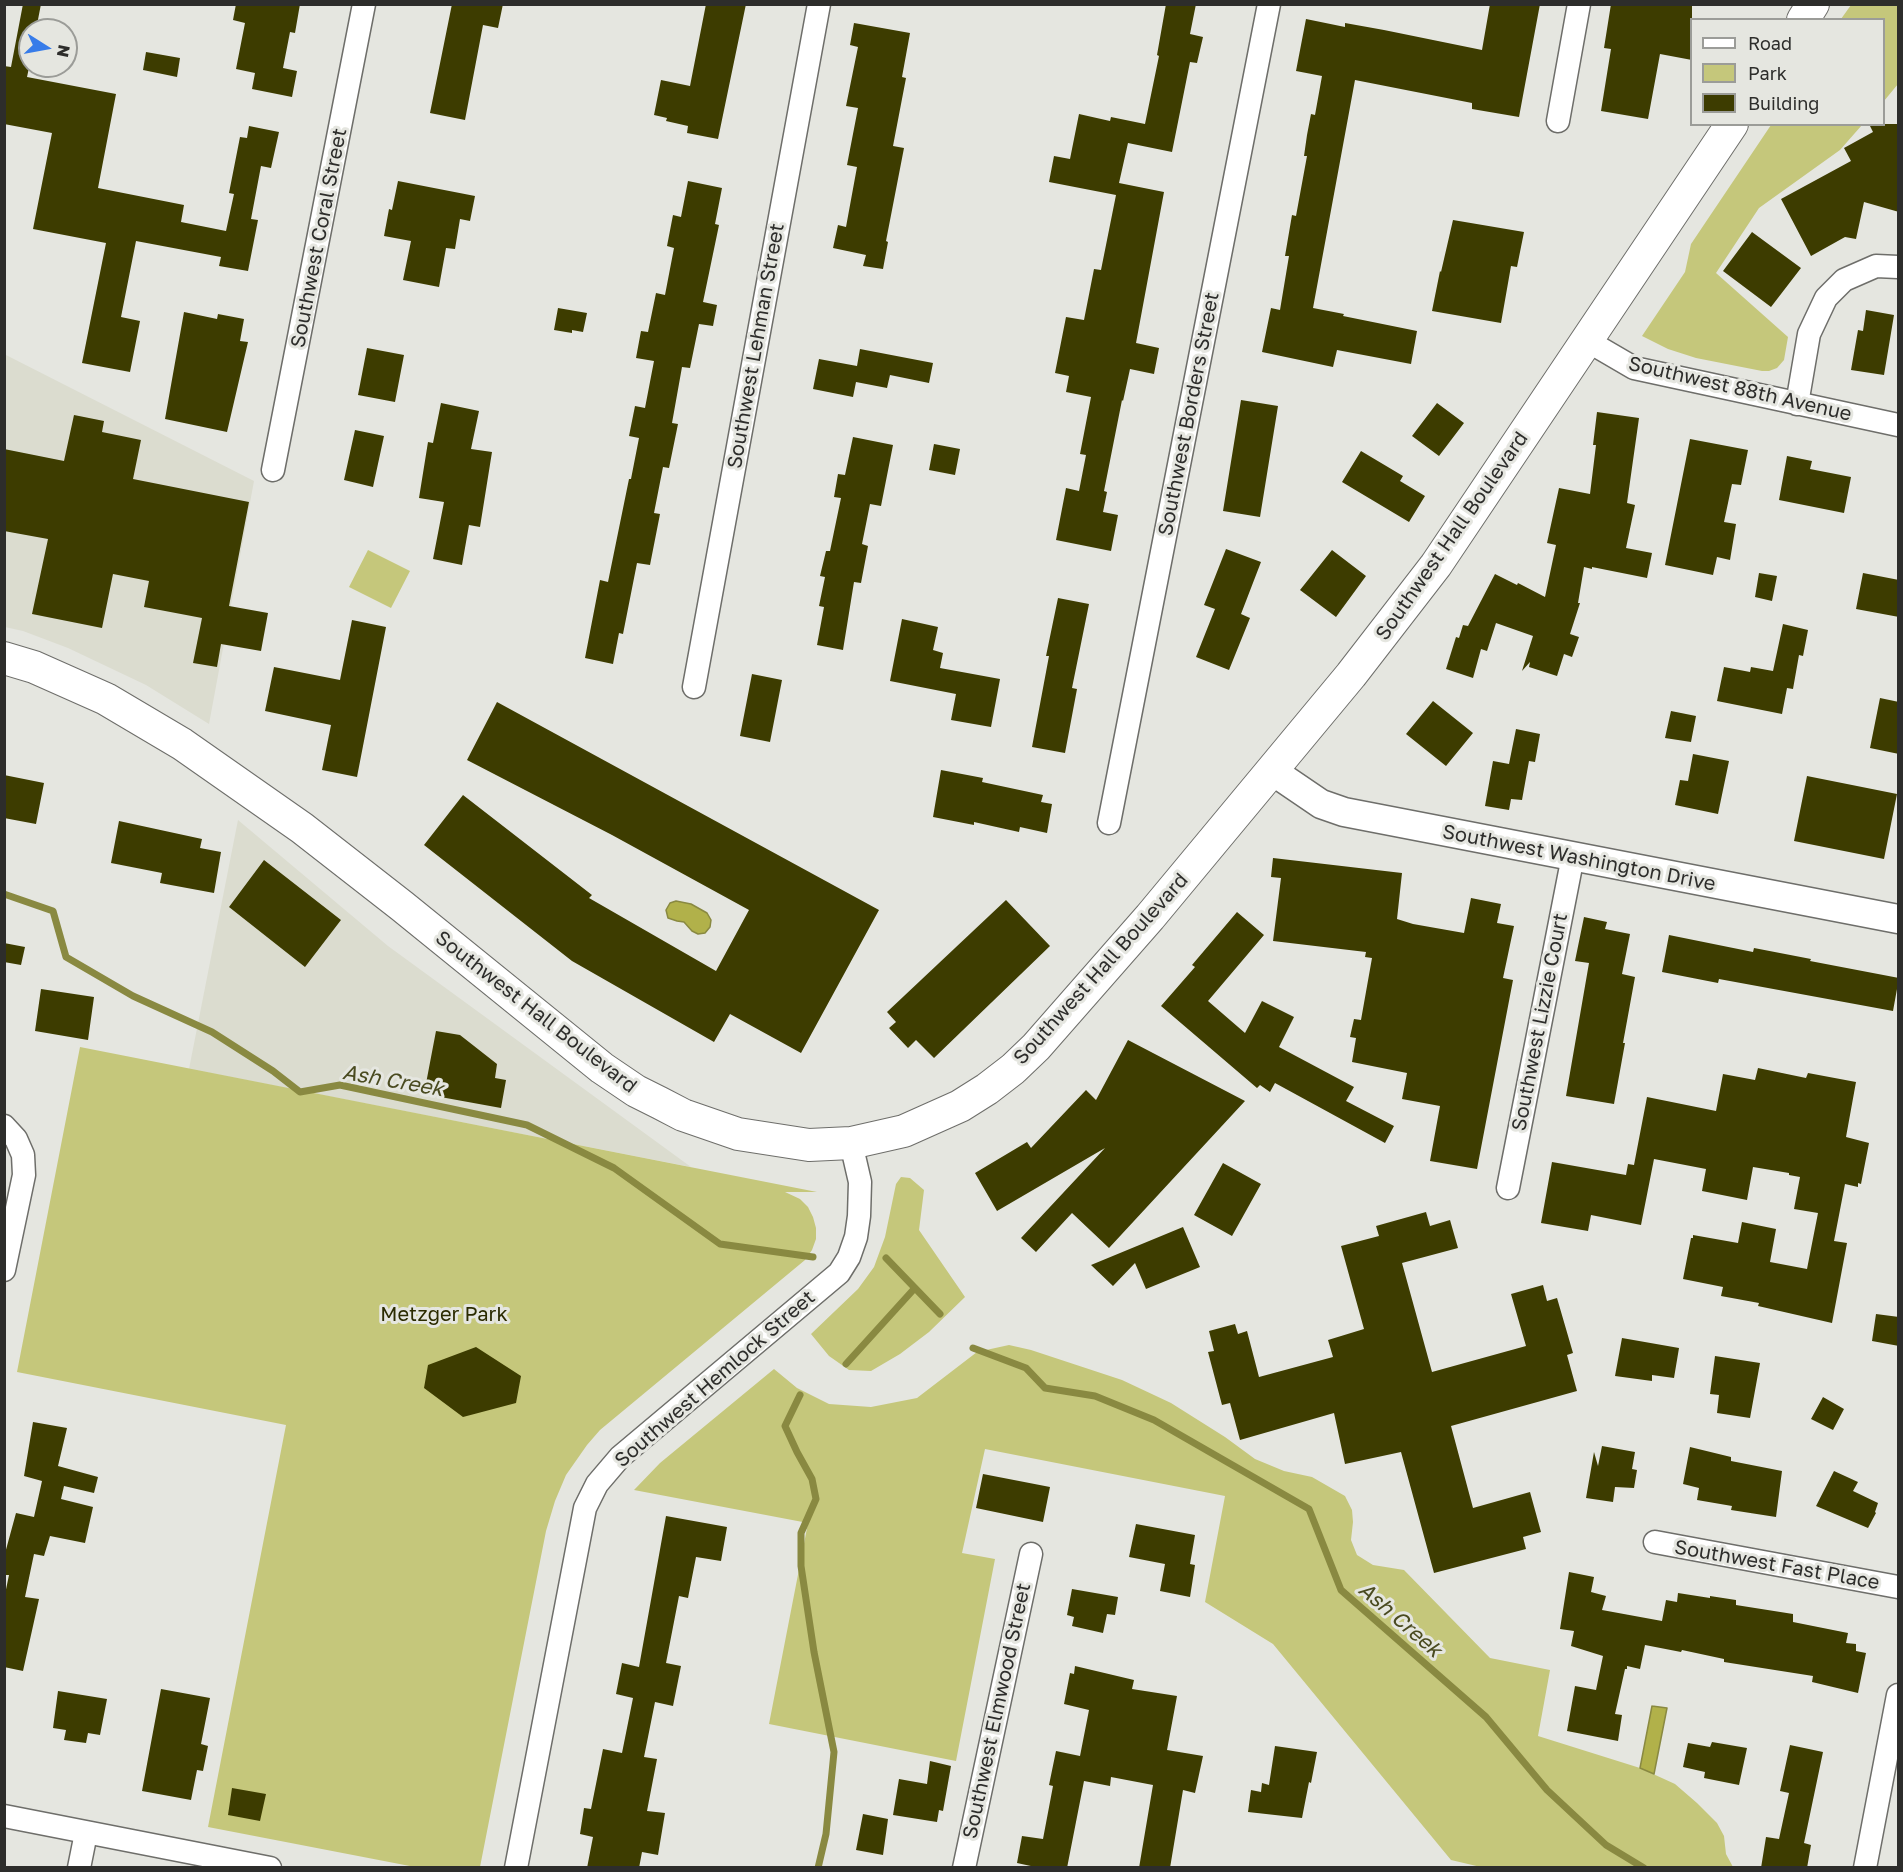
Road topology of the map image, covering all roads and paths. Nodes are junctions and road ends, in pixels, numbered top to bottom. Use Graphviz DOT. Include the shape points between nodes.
graph roads {
  1 [pos="364,4"];
  2 [pos="819,4"];
  3 [pos="1269,4"];
  4 [pos="1579,4"];
  5 [pos="1814,4"];
  6 [pos="1804,18"];
  7 [pos="1558,122"];
  8 [pos="1731,126"];
  9 [pos="1899,267"];
  10 [pos="1586,340"];
  11 [pos="1797,404"];
  12 [pos="1899,425"];
  13 [pos="273,471"];
  14 [pos="4,658"];
  15 [pos="694,687"];
  16 [pos="1271,770"];
  17 [pos="1109,823"];
  18 [pos="1573,856"];
  19 [pos="1899,918"];
  20 [pos="10,1133"];
  21 [pos="850,1143"];
  22 [pos="1508,1188"];
  23 [pos="4,1270"];
  24 [pos="1655,1542"];
  25 [pos="1031,1554"];
  26 [pos="1899,1587"];
  27 [pos="1899,1695"];
  28 [pos="4,1816"];
  29 [pos="86,1833"];
  30 [pos="80,1868"];
  31 [pos="270,1868"];
  32 [pos="516,1868"];
  33 [pos="964,1868"];
  34 [pos="1865,1868"];
  1 -- 13 [label="street, Southwest Coral Street"];
  2 -- 15 [label="street, Southwest Lehman Street"];
  3 -- 17 [label="street, Southwest Borders Street"];
  4 -- 7 [label="street"];
  5 -- 6 [label="main road"];
  8 -- 10 [label="main road, Southwest Hall Boulevard"];
  9 -- 11 [label="street" via="1876,266 1844,280 1826,298 1809,334"];
  10 -- 11 [label="street, Southwest 88th Avenue" via="1634,368"];
  10 -- 16 [label="main road, Southwest Hall Boulevard" via="1436,565"];
  11 -- 12 [label="street, Southwest 88th Avenue"];
  14 -- 21 [label="main road, Southwest Hall Boulevard" via="106,699 182,744 302,828 636,1091 683,1115 738,1134 809,1145"];
  16 -- 18 [label="street, Southwest Washington Drive" via="1321,804 1344,813"];
  16 -- 21 [label="main road, Southwest Hall Boulevard" via="1150,917 1013,1069 960,1106 928,1121 904,1131"];
  18 -- 19 [label="street, Southwest Washington Drive"];
  18 -- 22 [label="street, Southwest Lizzie Court"];
  20 -- 23 [label="street" via="23,1155 24,1174"];
  21 -- 32 [label="street, Southwest Hemlock Street" via="860,1182 859,1216 849,1257 839,1273 620,1457 597,1484 585,1508"];
  24 -- 26 [label="street, Southwest Fast Place"];
  25 -- 33 [label="street, Southwest Elmwood Street"];
  27 -- 34 [label="street"];
  28 -- 29 [label="street"];
  29 -- 30 [label="street"];
  29 -- 31 [label="street"];
}
